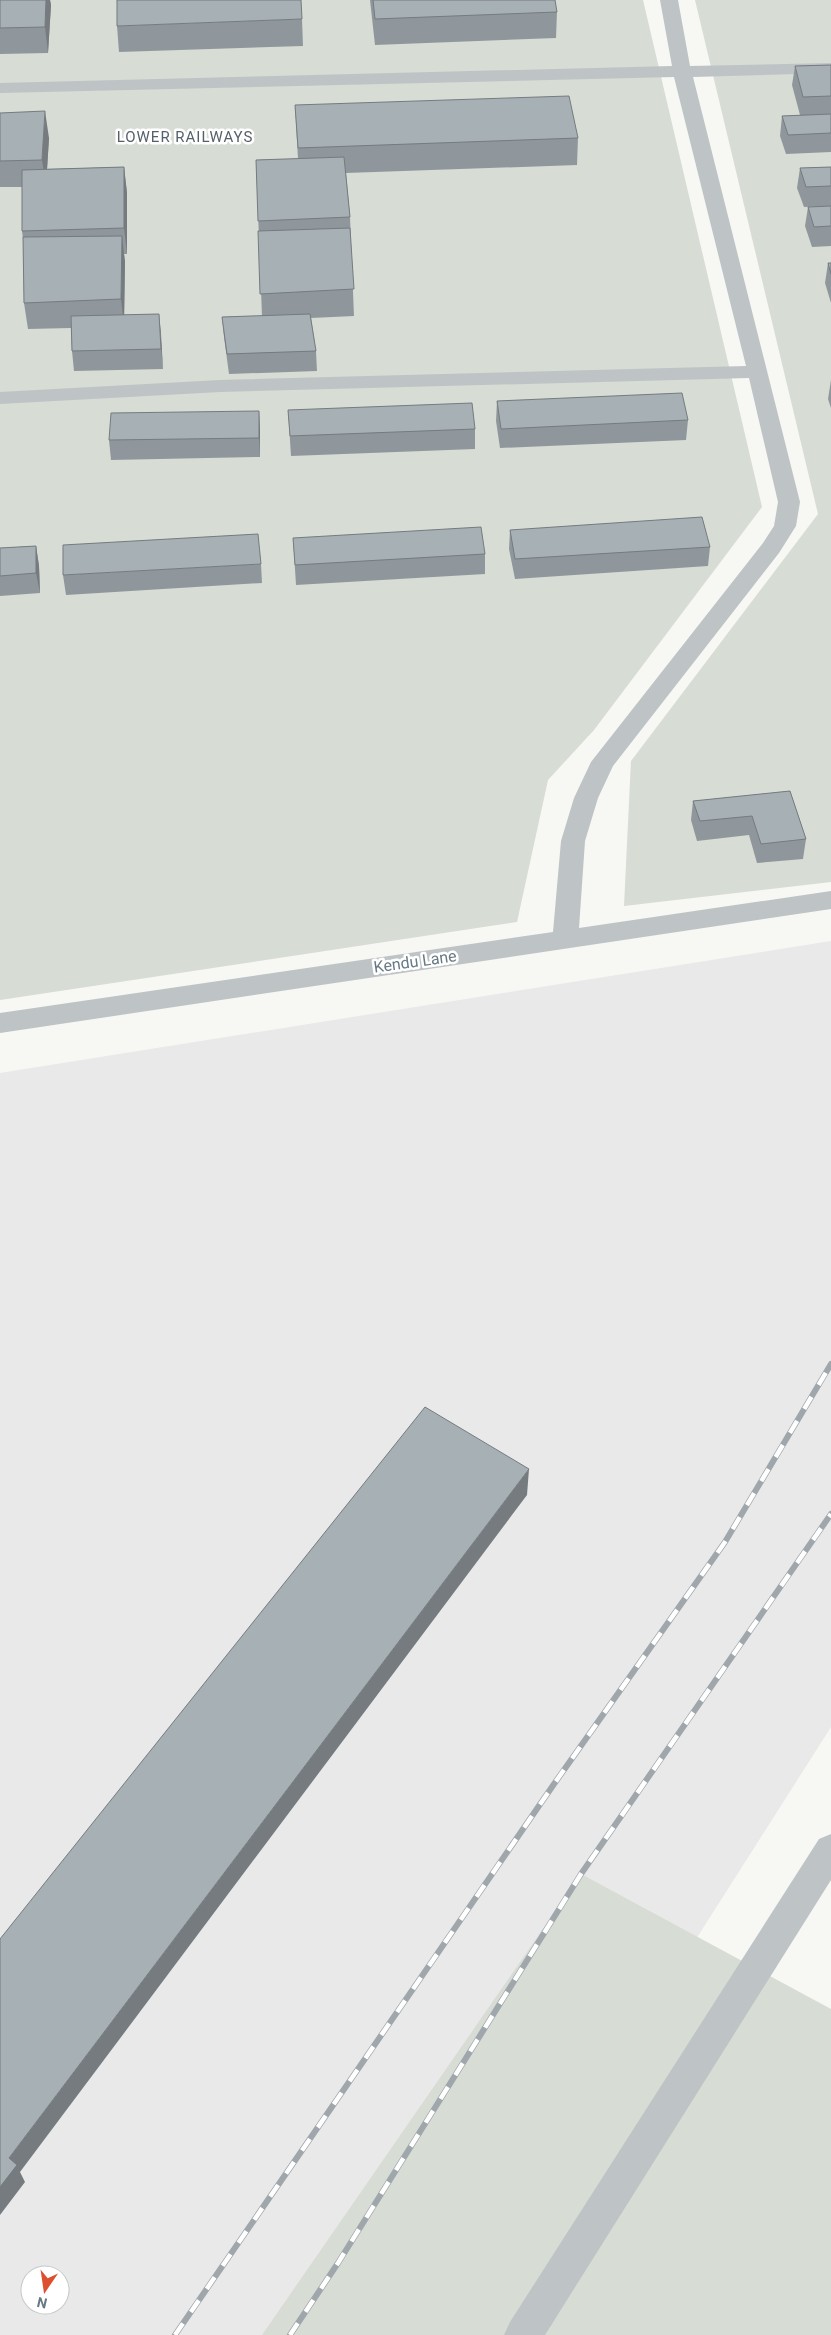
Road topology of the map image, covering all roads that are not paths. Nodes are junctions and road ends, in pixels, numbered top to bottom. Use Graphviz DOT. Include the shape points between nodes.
graph roads {
  1 [pos="669,0"];
  2 [pos="831,68"];
  3 [pos="682,71"];
  4 [pos="0,88"];
  5 [pos="758,372"];
  6 [pos="0,398"];
  7 [pos="831,900"];
  8 [pos="565,938"];
  9 [pos="0,1023"];
  10 [pos="831,1850"];
  11 [pos="522,2335"];
  1 -- 3 [label="street"];
  2 -- 3 [label="street"];
  3 -- 4 [label="street"];
  3 -- 5 [label="street"];
  5 -- 6 [label="street" via="220,386"];
  5 -- 8 [label="street" via="789,502 785,526 772,548 603,762 586,798 573,841"];
  7 -- 8 [label="street, Kendu Lane"];
  8 -- 9 [label="street, Kendu Lane"];
  10 -- 11 [label="street"];
}
